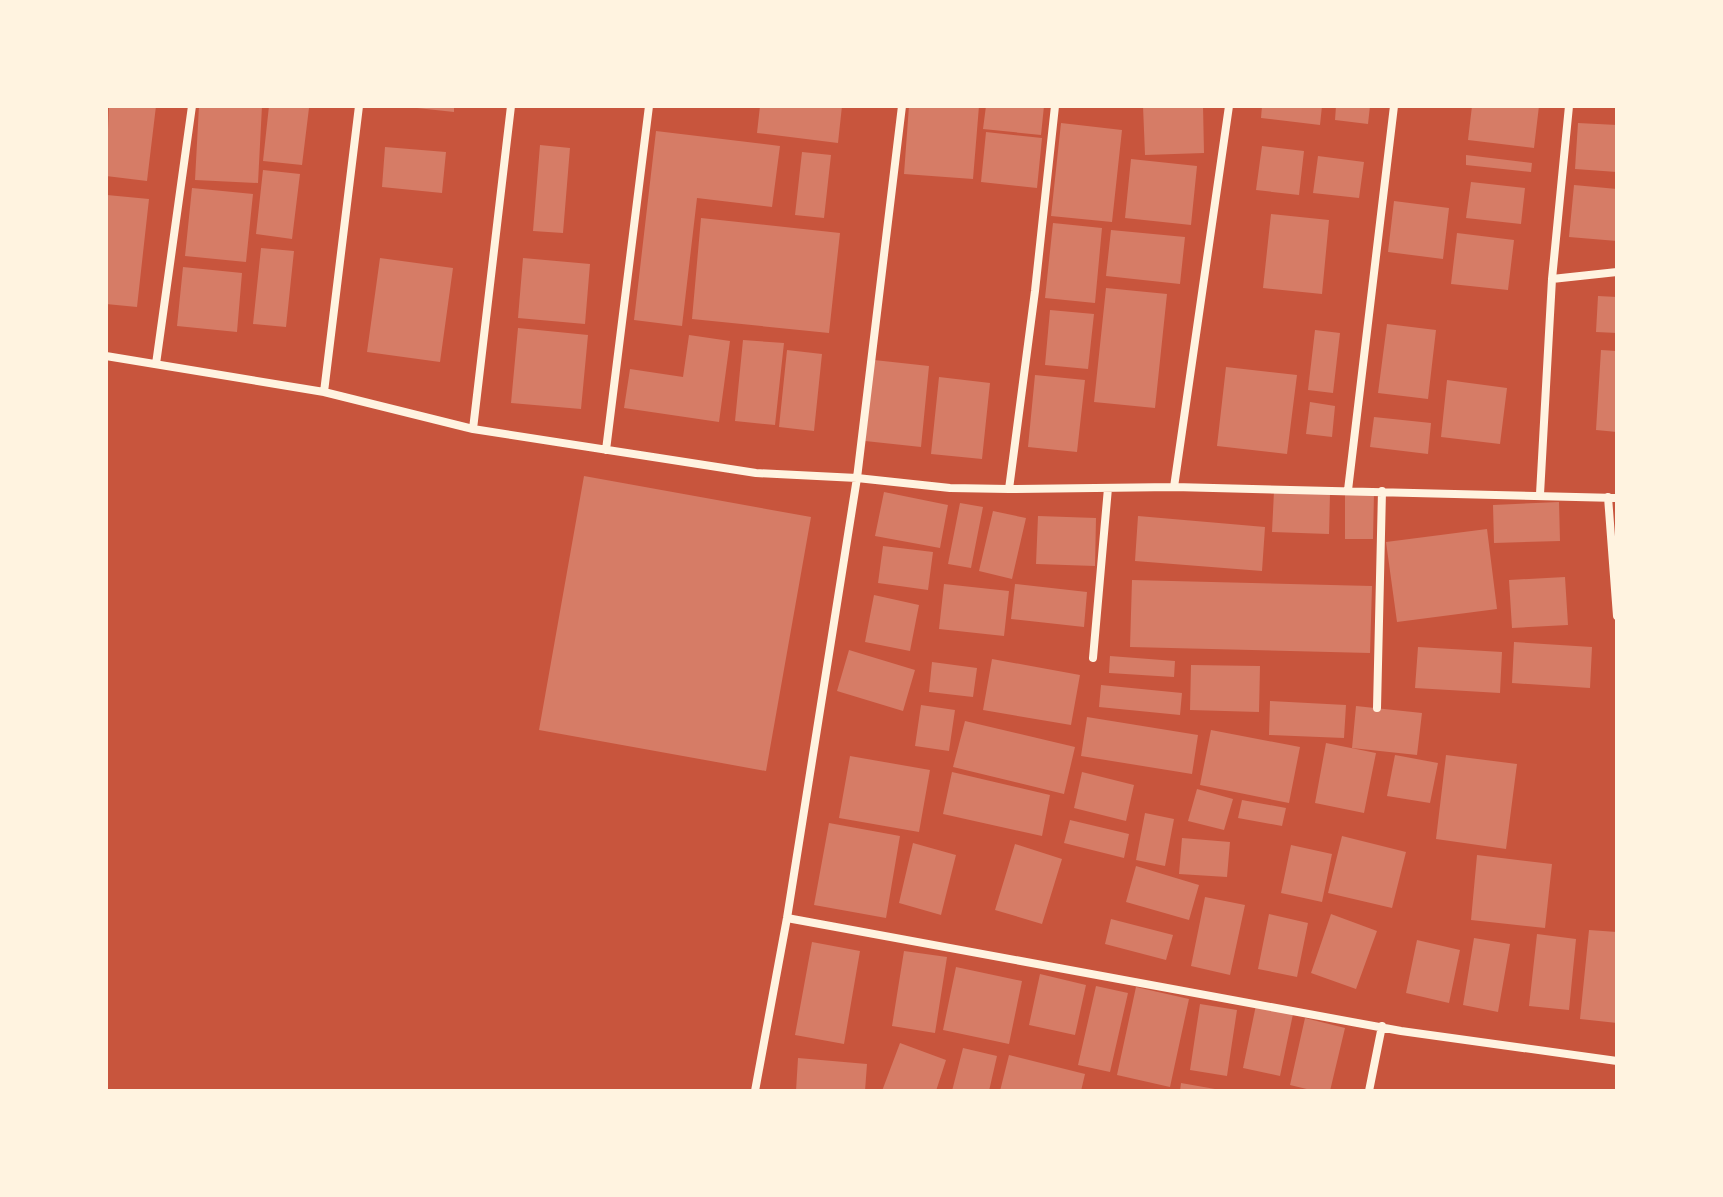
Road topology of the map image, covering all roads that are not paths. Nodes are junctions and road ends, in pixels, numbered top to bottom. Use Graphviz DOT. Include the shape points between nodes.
graph roads {
  1 [pos="192,106"];
  2 [pos="359,106"];
  3 [pos="511,106"];
  4 [pos="649,106"];
  5 [pos="902,106"];
  6 [pos="1055,106"];
  7 [pos="1229,106"];
  8 [pos="1394,106"];
  9 [pos="1569,106"];
  10 [pos="1617,272"];
  11 [pos="1552,279"];
  12 [pos="106,356"];
  13 [pos="156,364"];
  14 [pos="324,392"];
  15 [pos="473,429"];
  16 [pos="606,450"];
  17 [pos="857,478"];
  18 [pos="1174,487"];
  19 [pos="1108,488"];
  20 [pos="1009,489"];
  21 [pos="1348,490"];
  22 [pos="1382,491"];
  23 [pos="1540,494"];
  24 [pos="1612,497"];
  25 [pos="1617,616"];
  26 [pos="1093,658"];
  27 [pos="1377,708"];
  28 [pos="787,918"];
  29 [pos="1382,1026"];
  30 [pos="1617,1061"];
  31 [pos="755,1091"];
  32 [pos="1369,1091"];
  1 -- 13 [label="street"];
  2 -- 14 [label="street"];
  3 -- 15 [label="street"];
  4 -- 16 [label="street"];
  5 -- 17 [label="street"];
  6 -- 20 [label="street"];
  7 -- 18 [label="street"];
  8 -- 21 [label="street"];
  9 -- 11 [label="street"];
  10 -- 11 [label="street"];
  11 -- 23 [label="street"];
  12 -- 13 [label="street"];
  13 -- 14 [label="street"];
  14 -- 15 [label="street"];
  15 -- 16 [label="street"];
  16 -- 17 [label="street" via="756,473"];
  17 -- 20 [label="street"];
  17 -- 28 [label="street"];
  18 -- 19 [label="street"];
  18 -- 21 [label="street"];
  19 -- 20 [label="street"];
  19 -- 26 [label="street"];
  21 -- 22 [label="street"];
  22 -- 23 [label="street"];
  22 -- 27 [label="street"];
  23 -- 24 [label="street"];
  24 -- 25 [label="street"];
  28 -- 29 [label="street"];
  28 -- 31 [label="street"];
  29 -- 30 [label="street"];
  29 -- 32 [label="street"];
}
